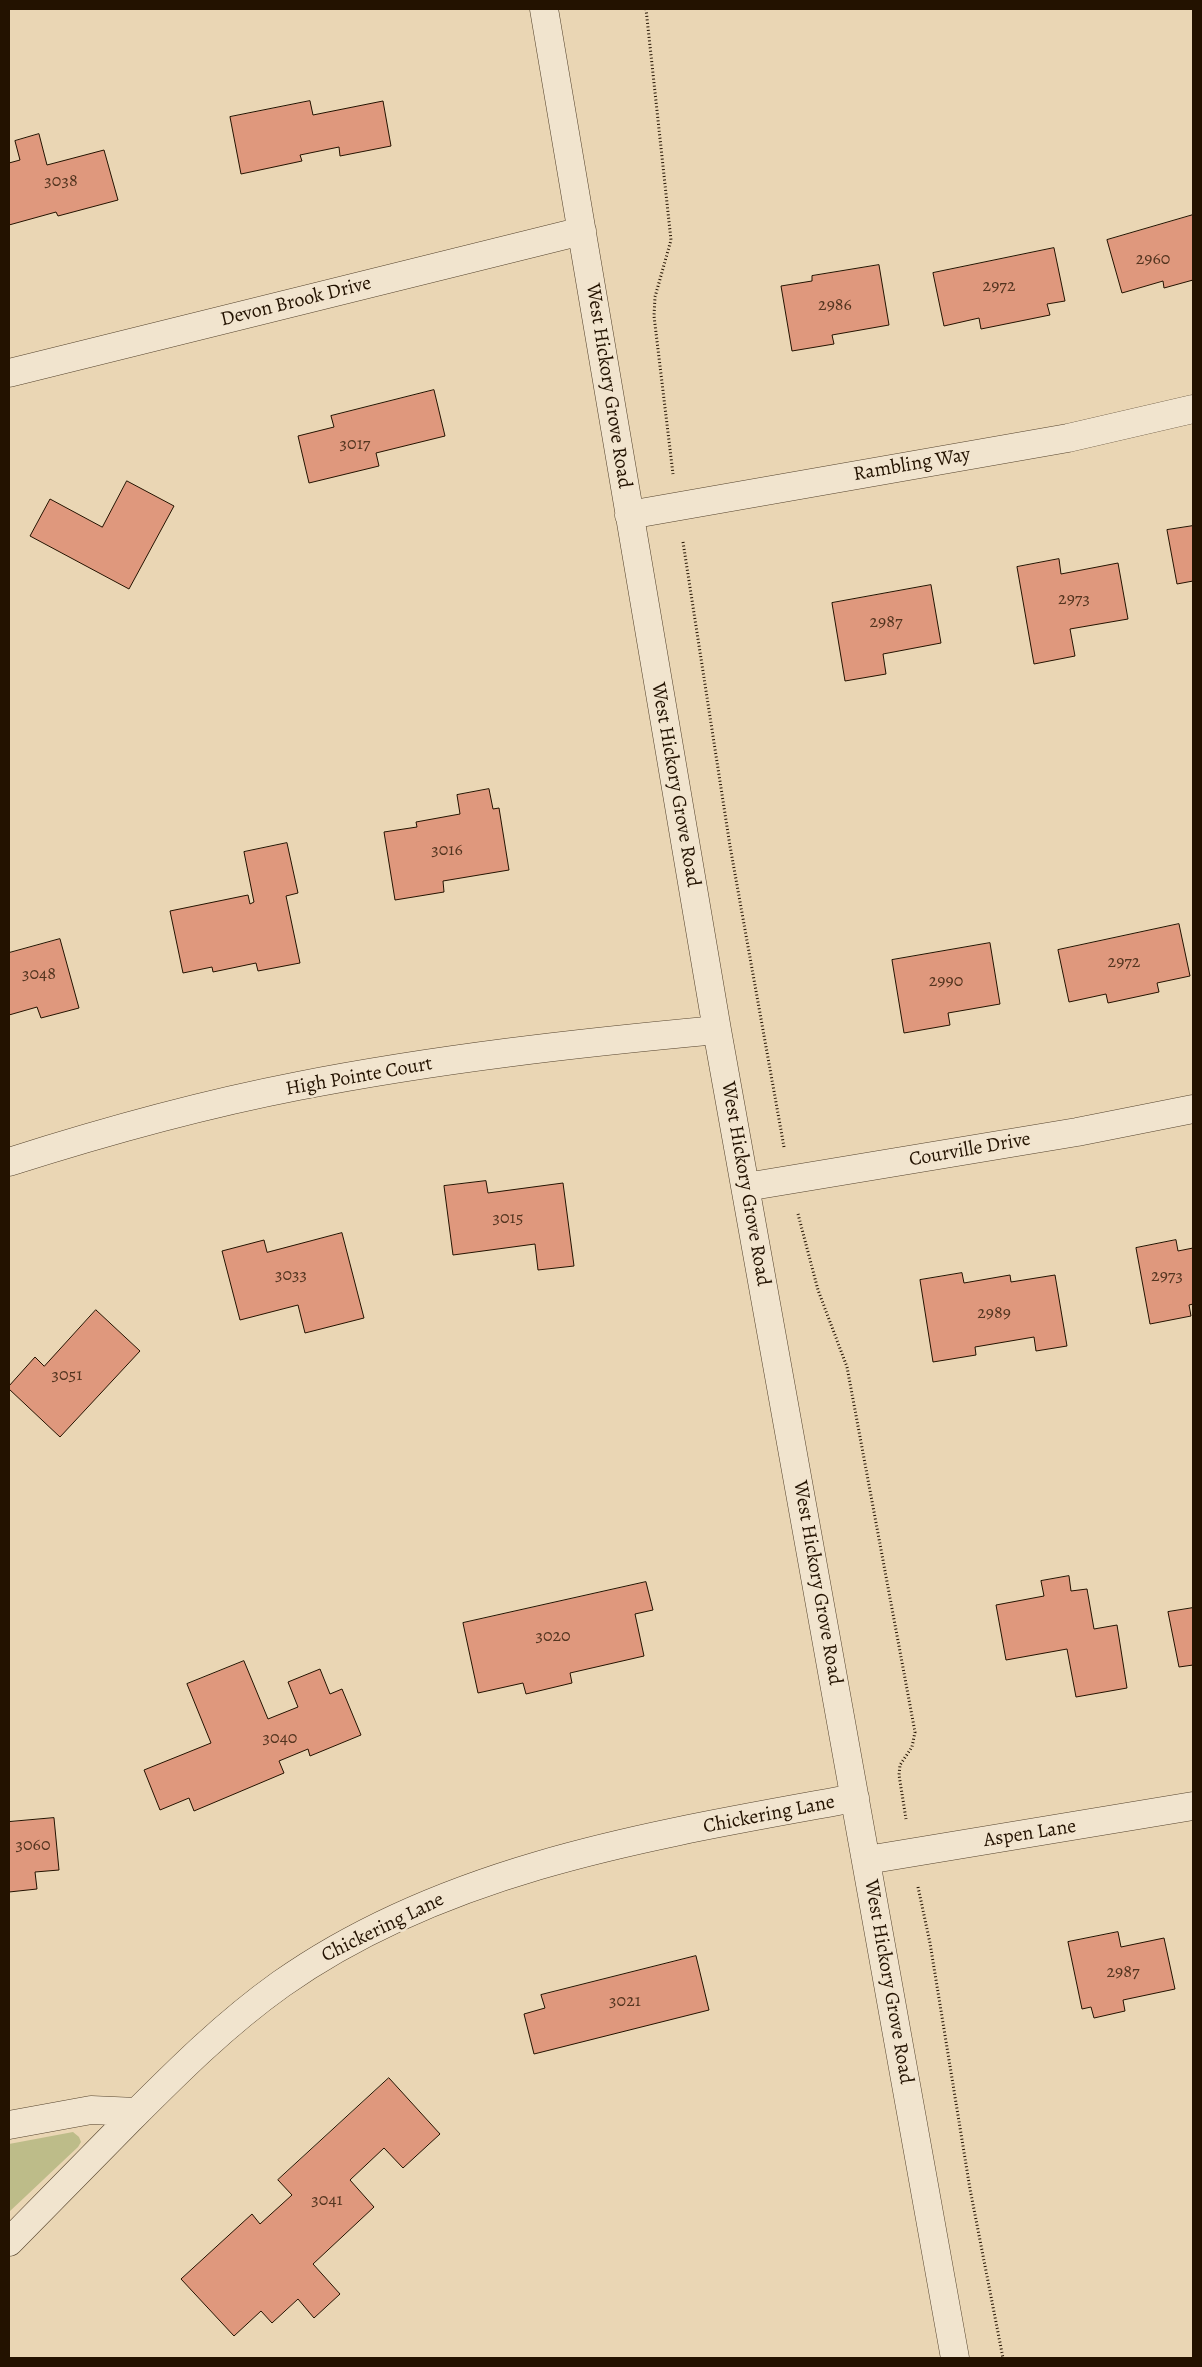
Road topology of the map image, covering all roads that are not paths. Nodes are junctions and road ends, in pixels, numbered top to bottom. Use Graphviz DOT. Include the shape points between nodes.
graph roads {
  1 [pos="544,9"];
  2 [pos="582,231"];
  3 [pos="9,373"];
  4 [pos="1193,409"];
  5 [pos="629,515"];
  6 [pos="717,1030"];
  7 [pos="1193,1109"];
  8 [pos="9,1162"];
  9 [pos="746,1187"];
  10 [pos="855,1798"];
  11 [pos="1193,1806"];
  12 [pos="867,1860"];
  13 [pos="137,2112"];
  14 [pos="9,2125"];
  15 [pos="9,2242"];
  16 [pos="955,2358"];
  1 -- 2 [label="street, West Hickory Grove Road"];
  2 -- 3 [label="street, Devon Brook Drive"];
  2 -- 5 [label="street, West Hickory Grove Road"];
  4 -- 5 [label="street, Rambling Way" via="1068,438"];
  5 -- 6 [label="street, West Hickory Grove Road"];
  6 -- 8 [label="street, High Pointe Court" via="609,1040 391,1069 296,1086 160,1117"];
  6 -- 9 [label="street, West Hickory Grove Road"];
  7 -- 9 [label="street, Courville Drive" via="1077,1132"];
  9 -- 10 [label="street, West Hickory Grove Road"];
  10 -- 12 [label="street, West Hickory Grove Road"];
  10 -- 13 [label="street, Chickering Lane" via="722,1822 550,1863 460,1890 397,1917 315,1962 243,2012 207,2042"];
  11 -- 12 [label="street, Aspen Lane"];
  12 -- 16 [label="street, West Hickory Grove Road"];
  13 -- 14 [label="street" via="91,2110"];
  13 -- 15 [label="street, Chickering Lane"];
}
